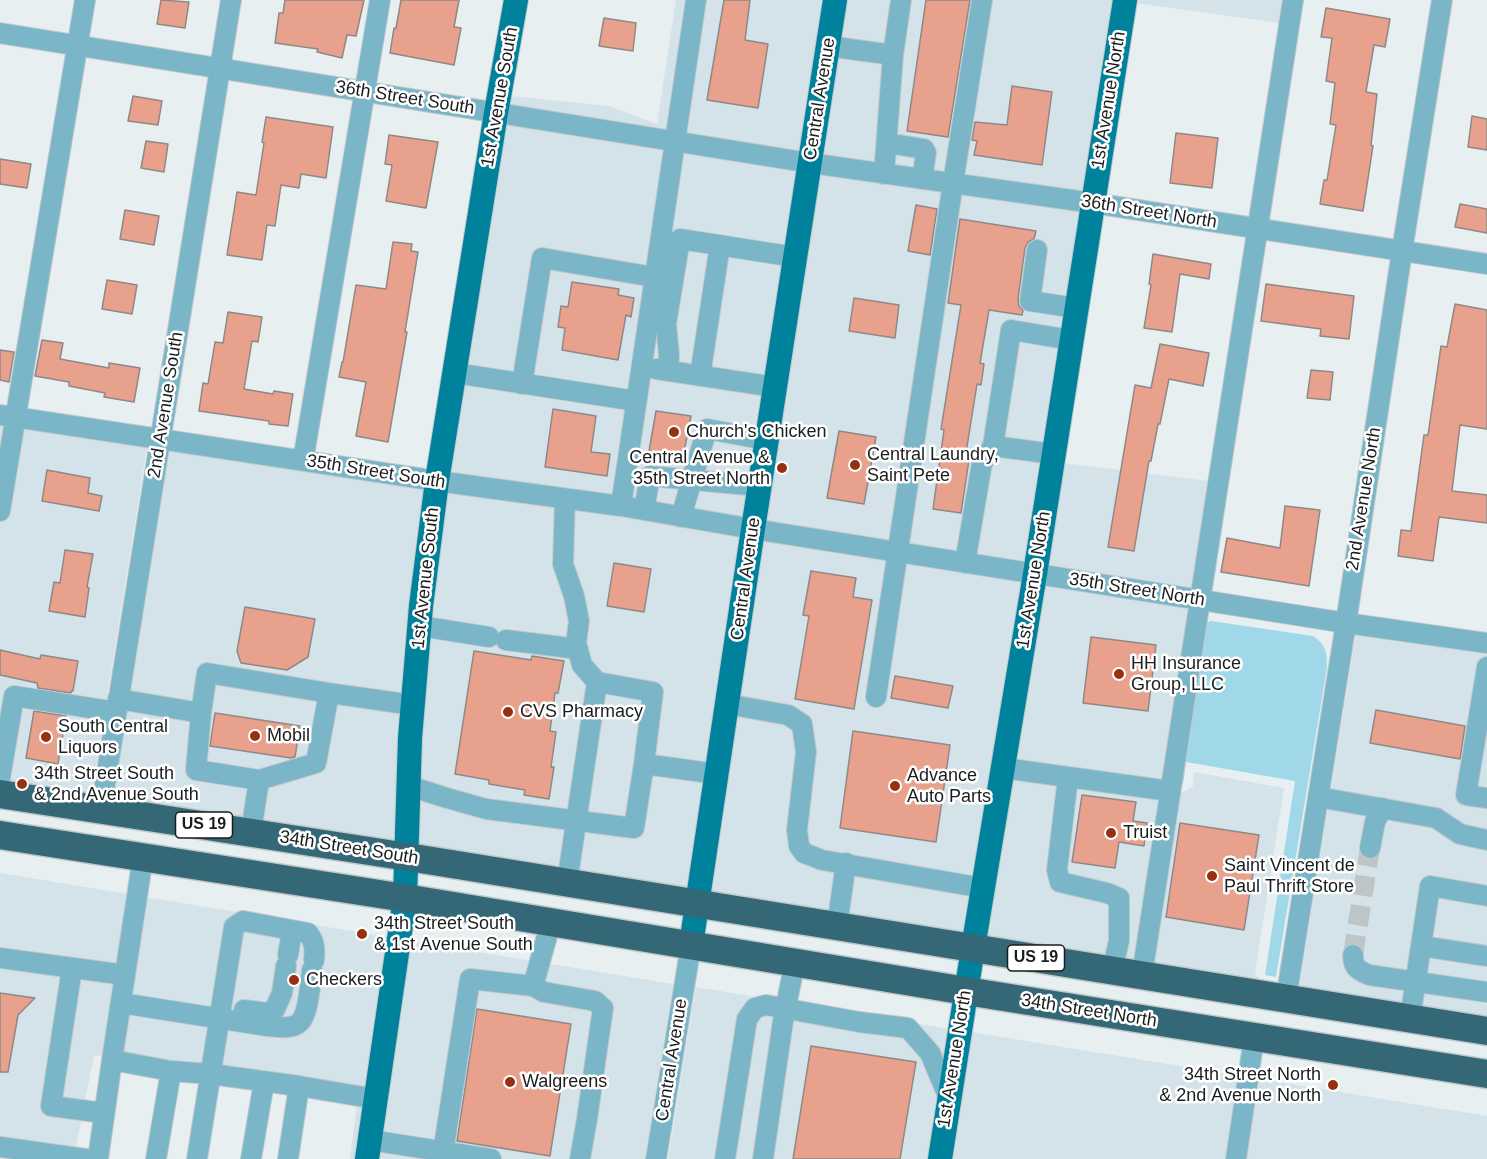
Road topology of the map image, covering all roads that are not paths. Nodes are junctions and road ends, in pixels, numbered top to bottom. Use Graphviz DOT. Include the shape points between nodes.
graph roads {
  1 [pos="85,0"];
  2 [pos="231,0"];
  3 [pos="380,0"];
  4 [pos="516,0"];
  5 [pos="696,0"];
  6 [pos="835,0"];
  7 [pos="901,0"];
  8 [pos="982,0"];
  9 [pos="1125,0"];
  10 [pos="1293,0"];
  11 [pos="1442,0"];
  12 [pos="0,33"];
  13 [pos="828,45"];
  14 [pos="77,46"];
  15 [pos="892,55"];
  16 [pos="220,69"];
  17 [pos="366,92"];
  18 [pos="496,113"];
  19 [pos="674,142"];
  20 [pos="887,143"];
  21 [pos="810,164"];
  22 [pos="884,174"];
  23 [pos="922,179"];
  24 [pos="952,183"];
  25 [pos="1093,203"];
  26 [pos="1257,228"];
  27 [pos="720,245"];
  28 [pos="1037,250"];
  29 [pos="1402,251"];
  30 [pos="795,257"];
  31 [pos="1487,264"];
  32 [pos="654,277"];
  33 [pos="1076,308"];
  34 [pos="1071,340"];
  35 [pos="641,367"];
  36 [pos="668,371"];
  37 [pos="454,373"];
  38 [pos="700,376"];
  39 [pos="522,384"];
  40 [pos="775,387"];
  41 [pos="636,401"];
  42 [pos="7,416"];
  43 [pos="160,439"];
  44 [pos="767,440"];
  45 [pos="993,446"];
  46 [pos="1054,454"];
  47 [pos="303,461"];
  48 [pos="692,480"];
  49 [pos="437,481"];
  50 [pos="759,486"];
  51 [pos="565,499"];
  52 [pos="621,506"];
  53 [pos="644,510"];
  54 [pos="0,511"];
  55 [pos="681,517"];
  56 [pos="753,529"];
  57 [pos="897,552"];
  58 [pos="965,563"];
  59 [pos="1035,574"];
  60 [pos="1200,600"];
  61 [pos="1346,622"];
  62 [pos="420,626"];
  63 [pos="1487,643"];
  64 [pos="578,649"];
  65 [pos="1487,667"];
  66 [pos="597,682"];
  67 [pos="329,693"];
  68 [pos="876,697"];
  69 [pos="727,704"];
  70 [pos="117,705"];
  71 [pos="413,705"];
  72 [pos="201,713"];
  73 [pos="644,764"];
  74 [pos="1003,768"];
  75 [pos="717,774"];
  76 [pos="1068,777"];
  77 [pos="0,778"];
  78 [pos="259,780"];
  79 [pos="409,786"];
  80 [pos="1170,791"];
  81 [pos="0,794"];
  82 [pos="1318,797"];
  83 [pos="1487,798"];
  84 [pos="88,807"];
  85 [pos="1382,808"];
  86 [pos="0,818"];
  87 [pos="576,820"];
  88 [pos="260,834"];
  89 [pos="0,835"];
  90 [pos="1487,840"];
  91 [pos="1370,848"];
  92 [pos="408,856"];
  93 [pos="150,859"];
  94 [pos="846,863"];
  95 [pos="567,883"];
  96 [pos="983,888"];
  97 [pos="1487,896"];
  98 [pos="405,898"];
  99 [pos="698,904"];
  100 [pos="551,922"];
  101 [pos="837,926"];
  102 [pos="292,930"];
  103 [pos="691,945"];
  104 [pos="1421,946"];
  105 [pos="973,948"];
  106 [pos="1353,955"];
  107 [pos="1487,956"];
  108 [pos="0,958"];
  109 [pos="795,962"];
  110 [pos="72,968"];
  111 [pos="1112,970"];
  112 [pos="125,975"];
  113 [pos="1142,975"];
  114 [pos="1416,982"];
  115 [pos="533,986"];
  116 [pos="966,991"];
  117 [pos="1487,992"];
  118 [pos="1286,999"];
  119 [pos="121,1003"];
  120 [pos="1374,1013"];
  121 [pos="784,1015"];
  122 [pos="219,1018"];
  123 [pos="1410,1018"];
  124 [pos="1487,1031"];
  125 [pos="1254,1038"];
  126 [pos="112,1060"];
  127 [pos="171,1071"];
  128 [pos="211,1074"];
  129 [pos="1487,1074"];
  130 [pos="264,1082"];
  131 [pos="299,1086"];
  132 [pos="949,1098"];
  133 [pos="376,1099"];
  134 [pos="104,1113"];
  135 [pos="0,1147"];
  136 [pos="368,1150"];
  137 [pos="442,1155"];
  138 [pos="86,1159"];
  139 [pos="98,1159"];
  140 [pos="156,1159"];
  141 [pos="197,1159"];
  142 [pos="251,1159"];
  143 [pos="288,1159"];
  144 [pos="490,1159"];
  145 [pos="580,1159"];
  146 [pos="656,1159"];
  147 [pos="725,1159"];
  148 [pos="763,1159"];
  149 [pos="940,1159"];
  150 [pos="1236,1159"];
  1 -- 14 [label="street"];
  2 -- 16 [label="street, 2nd Avenue South"];
  3 -- 17 [label="street"];
  4 -- 18 [label="main road, 1st Avenue South"];
  5 -- 19 [label="street"];
  6 -- 13 [label="main road, Central Avenue"];
  7 -- 15 [label="street"];
  8 -- 24 [label="street"];
  9 -- 25 [label="main road, 1st Avenue North"];
  10 -- 26 [label="street"];
  11 -- 29 [label="street, 2nd Avenue North"];
  12 -- 14 [label="street, 36th Street South"];
  13 -- 15 [label="street"];
  13 -- 21 [label="main road, Central Avenue"];
  14 -- 16 [label="street, 36th Street South"];
  14 -- 42 [label="street"];
  15 -- 20 [label="street"];
  16 -- 17 [label="street, 36th Street South"];
  16 -- 43 [label="street, 2nd Avenue South"];
  17 -- 18 [label="street, 36th Street South"];
  17 -- 47 [label="street"];
  18 -- 19 [label="street, 36th Street South"];
  18 -- 37 [label="main road, 1st Avenue South"];
  19 -- 21 [label="street, 36th Street South"];
  19 -- 32 [label="street"];
  20 -- 22 [label="street"];
  20 -- 23 [label="street" via="924,149"];
  21 -- 22 [label="street, 36th Street North"];
  21 -- 30 [label="main road, Central Avenue"];
  22 -- 23 [label="street, 36th Street North"];
  23 -- 24 [label="street, 36th Street North"];
  24 -- 25 [label="street, 36th Street North"];
  24 -- 57 [label="street"];
  25 -- 26 [label="street, 36th Street North"];
  25 -- 33 [label="main road, 1st Avenue North"];
  26 -- 29 [label="street, 36th Street North"];
  26 -- 60 [label="street"];
  27 -- 30 [label="street"];
  27 -- 36 [label="street" via="680,239 666,324"];
  27 -- 38 [label="street"];
  28 -- 33 [label="street" via="1030,301"];
  29 -- 31 [label="street, 36th Street North"];
  29 -- 61 [label="street, 2nd Avenue North"];
  30 -- 40 [label="main road, Central Avenue"];
  32 -- 35 [label="street"];
  32 -- 39 [label="street" via="542,258"];
  33 -- 34 [label="main road, 1st Avenue North"];
  34 -- 45 [label="street" via="1011,330"];
  34 -- 46 [label="main road, 1st Avenue North"];
  35 -- 36 [label="street"];
  35 -- 41 [label="street"];
  36 -- 38 [label="street"];
  37 -- 39 [label="street"];
  37 -- 49 [label="main road, 1st Avenue South"];
  38 -- 40 [label="street"];
  39 -- 41 [label="street"];
  40 -- 44 [label="main road, Central Avenue"];
  41 -- 52 [label="street"];
  42 -- 43 [label="street, 35th Street South"];
  42 -- 54 [label="street"];
  43 -- 47 [label="street, 35th Street South"];
  43 -- 70 [label="street, 2nd Avenue South"];
  44 -- 48 [label="street" via="706,429"];
  44 -- 50 [label="main road, Central Avenue"];
  45 -- 46 [label="street"];
  45 -- 58 [label="street" via="982,463"];
  46 -- 59 [label="main road, 1st Avenue North"];
  47 -- 49 [label="street, 35th Street South"];
  48 -- 50 [label="street"];
  48 -- 53 [label="street" via="650,476"];
  48 -- 55 [label="street"];
  49 -- 51 [label="street, 35th Street South"];
  49 -- 62 [label="main road, 1st Avenue South"];
  50 -- 56 [label="main road, Central Avenue"];
  51 -- 52 [label="street, 35th Street South"];
  51 -- 64 [label="street" via="563,564 579,621"];
  52 -- 53 [label="street, 35th Street South"];
  53 -- 55 [label="street, 35th Street South"];
  55 -- 56 [label="street, 35th Street South"];
  56 -- 57 [label="street, 35th Street North"];
  56 -- 69 [label="main road, Central Avenue"];
  57 -- 58 [label="street, 35th Street North"];
  57 -- 68 [label="street"];
  58 -- 59 [label="street, 35th Street North"];
  59 -- 60 [label="street, 35th Street North"];
  59 -- 74 [label="main road, 1st Avenue North"];
  60 -- 61 [label="street, 35th Street North"];
  60 -- 80 [label="street"];
  61 -- 63 [label="street, 35th Street North"];
  61 -- 82 [label="street, 2nd Avenue North"];
  62 -- 64 [label="street"];
  62 -- 71 [label="main road, 1st Avenue South"];
  64 -- 66 [label="street" via="582,665"];
  65 -- 83 [label="street" via="1466,795"];
  66 -- 73 [label="street" via="653,692"];
  66 -- 87 [label="street"];
  67 -- 71 [label="street"];
  67 -- 72 [label="street" via="207,673"];
  67 -- 78 [label="street" via="316,763"];
  69 -- 75 [label="main road, Central Avenue"];
  69 -- 94 [label="street" via="788,715 802,724 806,752 797,830 799,846 804,853 822,860"];
  70 -- 72 [label="street"];
  70 -- 77 [label="street" via="14,696"];
  70 -- 84 [label="street, 2nd Avenue South"];
  71 -- 79 [label="main road, 1st Avenue South"];
  72 -- 78 [label="street" via="196,770"];
  73 -- 75 [label="street"];
  73 -- 87 [label="street" via="634,828"];
  74 -- 76 [label="street"];
  74 -- 96 [label="main road, 1st Avenue North"];
  75 -- 99 [label="main road, Central Avenue"];
  76 -- 80 [label="street"];
  76 -- 111 [label="street" via="1057,870 1060,882 1119,898 1119,941"];
  78 -- 88 [label="street"];
  79 -- 87 [label="street" via="486,808"];
  79 -- 92 [label="main road, 1st Avenue South"];
  80 -- 113 [label="street"];
  81 -- 84 [label="highway, 34th Street South / US 19"];
  82 -- 85 [label="street"];
  82 -- 118 [label="street, 2nd Avenue North"];
  84 -- 86 [label="highway" via="61,828"];
  84 -- 88 [label="highway, 34th Street South / US 19"];
  85 -- 90 [label="street" via="1436,818 1460,834"];
  85 -- 91 [label="street"];
  87 -- 95 [label="street"];
  88 -- 92 [label="highway, 34th Street South / US 19"];
  88 -- 93 [label="highway" via="257,859 172,845"];
  89 -- 93 [label="highway, US 19"];
  92 -- 95 [label="highway, 34th Street South / US 19"];
  92 -- 98 [label="main road, 1st Avenue South"];
  93 -- 98 [label="highway, US 19"];
  93 -- 112 [label="street"];
  94 -- 96 [label="street"];
  94 -- 101 [label="street"];
  95 -- 99 [label="highway, 34th Street South / US 19"];
  96 -- 105 [label="main road, 1st Avenue North"];
  97 -- 104 [label="street" via="1430,886"];
  98 -- 100 [label="highway, US 19"];
  98 -- 133 [label="main road, 1st Avenue South"];
  99 -- 101 [label="highway, US 19"];
  99 -- 103 [label="main road, Central Avenue"];
  100 -- 103 [label="highway, US 19"];
  100 -- 115 [label="street"];
  101 -- 105 [label="highway, US 19"];
  102 -- 122 [label="street" via="282,993 275,1010 267,1013 239,1009"];
  102 -- 122 [label="street" via="243,921 234,927"];
  102 -- 122 [label="street" via="308,933 315,949 300,1022 282,1028"];
  103 -- 109 [label="highway, 34th Street North / US 19"];
  103 -- 146 [label="street, Central Avenue"];
  104 -- 107 [label="street"];
  104 -- 114 [label="street"];
  105 -- 111 [label="highway, US 19"];
  105 -- 116 [label="main road, 1st Avenue North"];
  106 -- 114 [label="street" via="1356,967 1369,975"];
  108 -- 110 [label="street"];
  109 -- 116 [label="highway, 34th Street North / US 19"];
  109 -- 121 [label="street"];
  110 -- 112 [label="street"];
  110 -- 134 [label="street" via="51,1106"];
  111 -- 113 [label="highway, US 19"];
  112 -- 119 [label="street"];
  113 -- 118 [label="highway, US 19"];
  114 -- 117 [label="street"];
  114 -- 123 [label="street"];
  115 -- 137 [label="street" via="470,980"];
  115 -- 145 [label="street" via="544,992 595,1001 603,1008"];
  116 -- 125 [label="highway, 34th Street North / US 19"];
  116 -- 132 [label="main road, 1st Avenue North"];
  118 -- 120 [label="highway, US 19"];
  119 -- 122 [label="street"];
  119 -- 126 [label="street"];
  120 -- 123 [label="highway, US 19"];
  120 -- 125 [label="highway" via="1288,1018"];
  121 -- 132 [label="street" via="908,1028 930,1053"];
  121 -- 147 [label="street" via="766,1005 755,1008 747,1019"];
  121 -- 148 [label="street"];
  122 -- 128 [label="street"];
  123 -- 124 [label="highway, US 19"];
  125 -- 129 [label="highway, 34th Street North / US 19"];
  125 -- 150 [label="street"];
  126 -- 127 [label="street"];
  126 -- 134 [label="street"];
  127 -- 128 [label="street"];
  127 -- 140 [label="street"];
  128 -- 130 [label="street"];
  128 -- 141 [label="street"];
  130 -- 131 [label="street"];
  130 -- 142 [label="street"];
  131 -- 133 [label="street"];
  131 -- 143 [label="street"];
  132 -- 149 [label="main road, 1st Avenue North"];
  133 -- 136 [label="main road, 1st Avenue South"];
  134 -- 139 [label="street"];
  135 -- 138 [label="street"];
  136 -- 137 [label="street"];
  137 -- 144 [label="street"];
}
